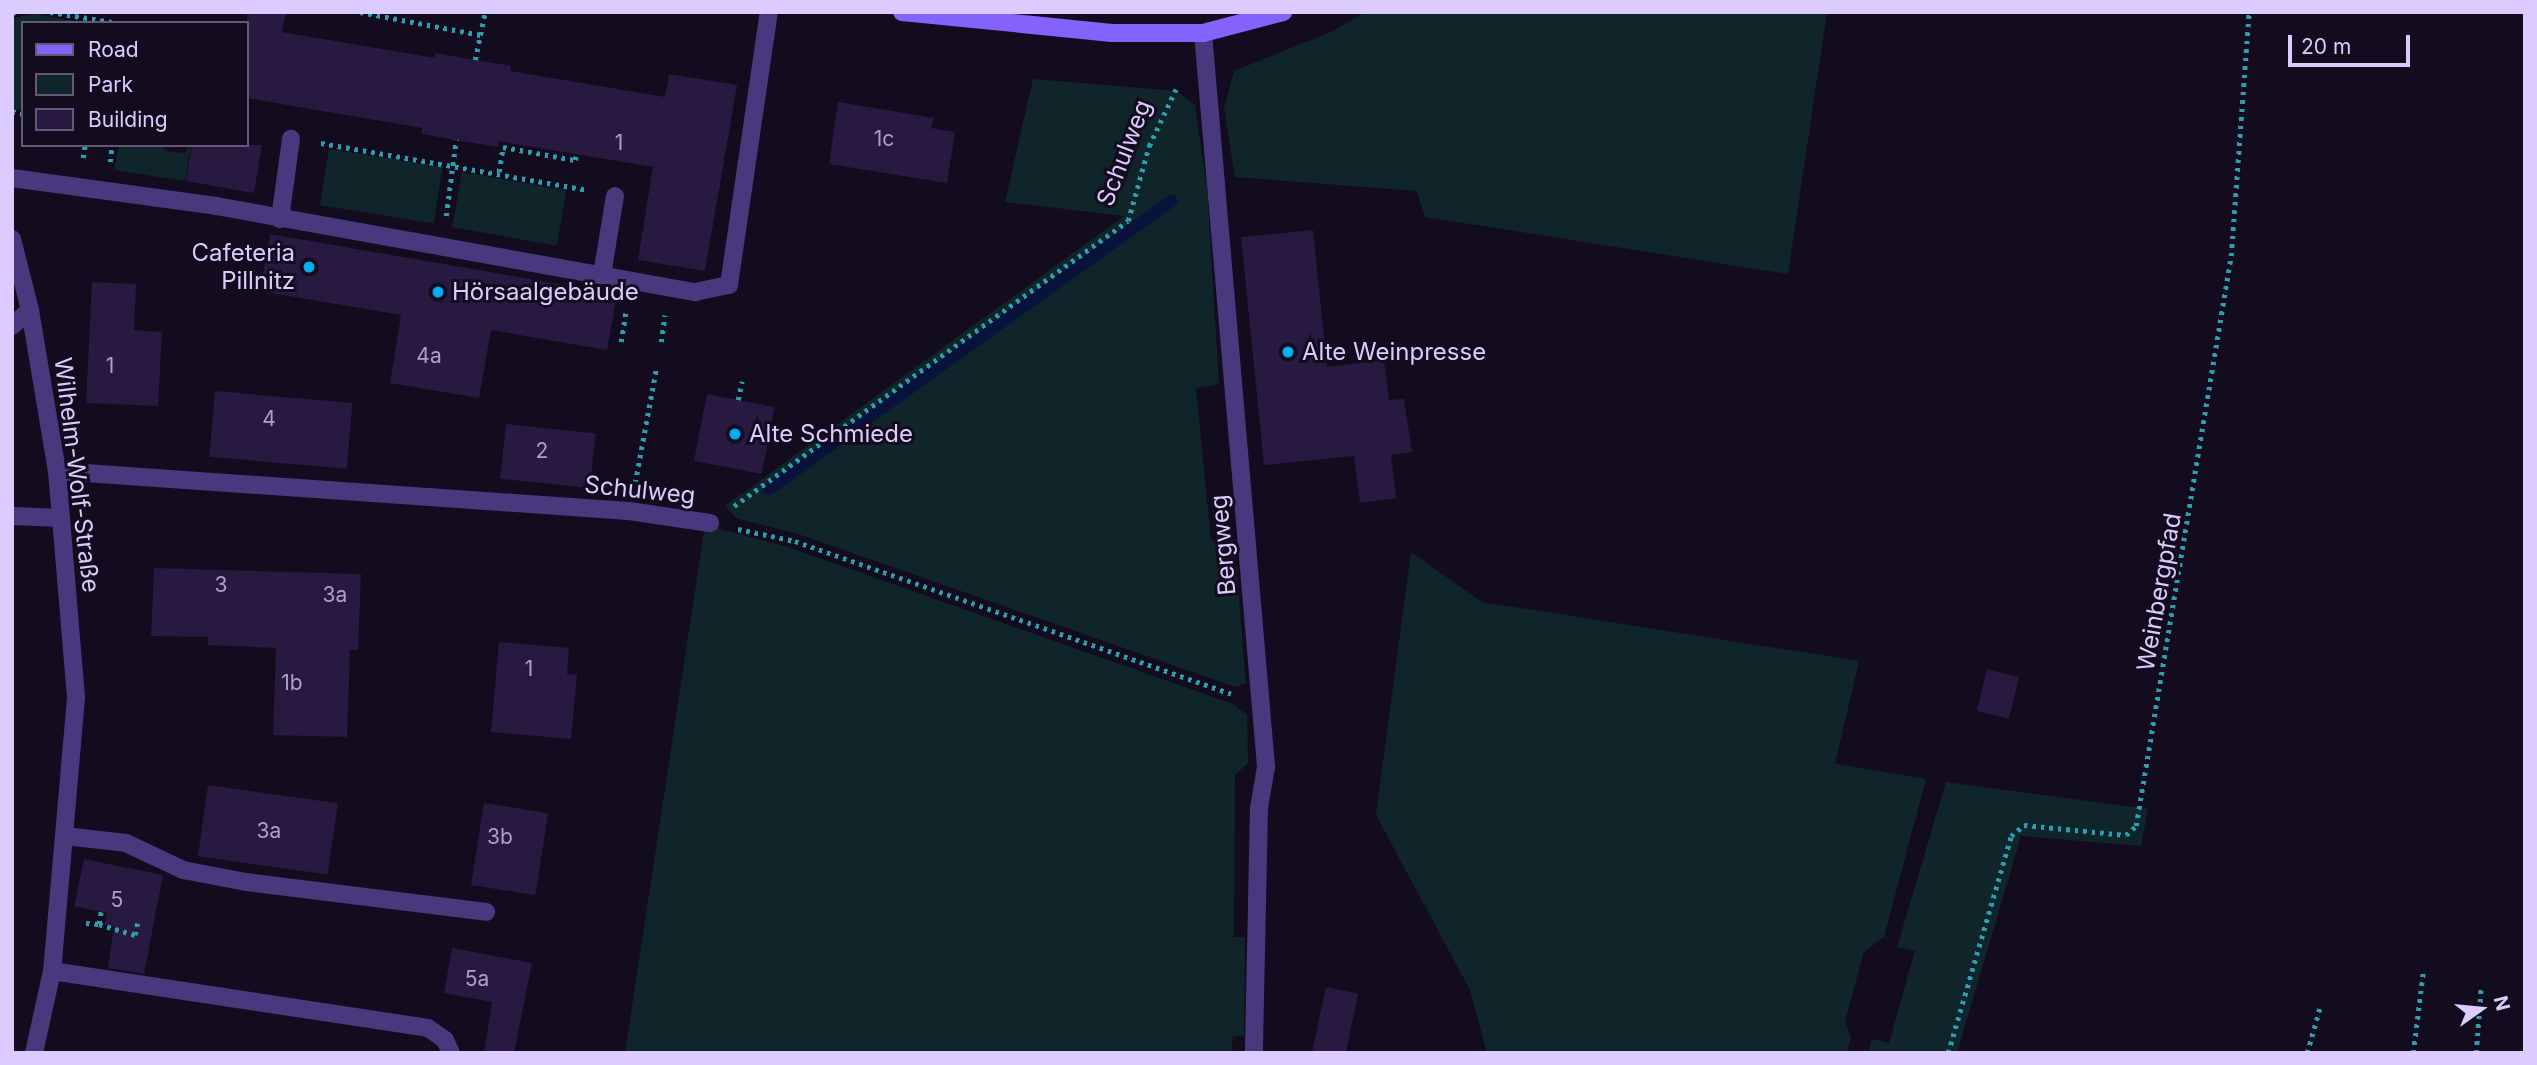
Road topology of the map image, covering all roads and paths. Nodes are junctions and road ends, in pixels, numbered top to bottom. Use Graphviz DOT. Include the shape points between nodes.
graph roads {
  1 [pos="50,12"];
  2 [pos="360,12"];
  3 [pos="485,12"];
  4 [pos="769,12"];
  5 [pos="902,12"];
  6 [pos="1283,12"];
  7 [pos="2249,12"];
  8 [pos="106,21"];
  9 [pos="1203,33"];
  10 [pos="481,35"];
  11 [pos="475,60"];
  12 [pos="1179,83"];
  13 [pos="291,139"];
  14 [pos="456,140"];
  15 [pos="332,145"];
  16 [pos="577,154"];
  17 [pos="452,164"];
  18 [pos="499,172"];
  19 [pos="451,176"];
  20 [pos="12,178"];
  21 [pos="577,188"];
  22 [pos="615,196"];
  23 [pos="280,219"];
  24 [pos="12,239"];
  25 [pos="602,275"];
  26 [pos="30,310"];
  27 [pos="12,326"];
  28 [pos="656,370"];
  29 [pos="742,381"];
  30 [pos="738,400"];
  31 [pos="57,471"];
  32 [pos="629,512"];
  33 [pos="12,516"];
  34 [pos="61,518"];
  35 [pos="710,523"];
  36 [pos="1261,705"];
  37 [pos="65,836"];
  38 [pos="486,912"];
  39 [pos="138,919"];
  40 [pos="99,925"];
  41 [pos="52,971"];
  42 [pos="2423,973"];
  43 [pos="2481,986"];
  44 [pos="2320,1007"];
  45 [pos="1949,1050"];
  46 [pos="34,1053"];
  47 [pos="451,1053"];
  48 [pos="1254,1053"];
  49 [pos="2307,1053"];
  50 [pos="2413,1053"];
  51 [pos="2476,1053"];
  1 -- 8 [label="path"];
  2 -- 10 [label="path"];
  3 -- 10 [label="path"];
  4 -- 25 [label="street" via="729,285 695,292"];
  5 -- 9 [label="main road" via="1112,33"];
  6 -- 9 [label="main road"];
  7 -- 45 [label="path, Weinbergpfad" via="2231,256 2136,826 2126,835 2024,825 2011,836"];
  9 -- 36 [label="street, Bergweg"];
  10 -- 11 [label="path"];
  12 -- 35 [label="path, Schulweg" via="1149,146 1128,221"];
  13 -- 23 [label="street"];
  14 -- 17 [label="path"];
  15 -- 17 [label="path"];
  16 -- 18 [label="path" via="575,160 503,147"];
  17 -- 18 [label="path"];
  17 -- 19 [label="path"];
  18 -- 21 [label="path"];
  20 -- 23 [label="street"];
  22 -- 25 [label="street"];
  23 -- 25 [label="street"];
  24 -- 26 [label="street, Wilhelm-Wolf-Straße"];
  26 -- 27 [label="street"];
  26 -- 31 [label="street, Wilhelm-Wolf-Straße"];
  28 -- 32 [label="path"];
  29 -- 30 [label="path"];
  31 -- 32 [label="street, Schulweg"];
  31 -- 34 [label="street, Wilhelm-Wolf-Straße"];
  32 -- 35 [label="street, Schulweg"];
  33 -- 34 [label="street"];
  34 -- 37 [label="street, Wilhelm-Wolf-Straße" via="76,698"];
  35 -- 36 [label="path" via="795,541"];
  36 -- 48 [label="street, Bergweg" via="1266,766 1259,808"];
  37 -- 38 [label="street" via="126,843 183,870 209,875"];
  37 -- 41 [label="street, Wilhelm-Wolf-Straße"];
  39 -- 40 [label="path" via="135,935"];
  41 -- 46 [label="street, Wilhelm-Wolf-Straße"];
  41 -- 47 [label="street" via="428,1028 445,1040"];
  42 -- 50 [label="path"];
  43 -- 51 [label="path"];
  44 -- 49 [label="path"];
}
